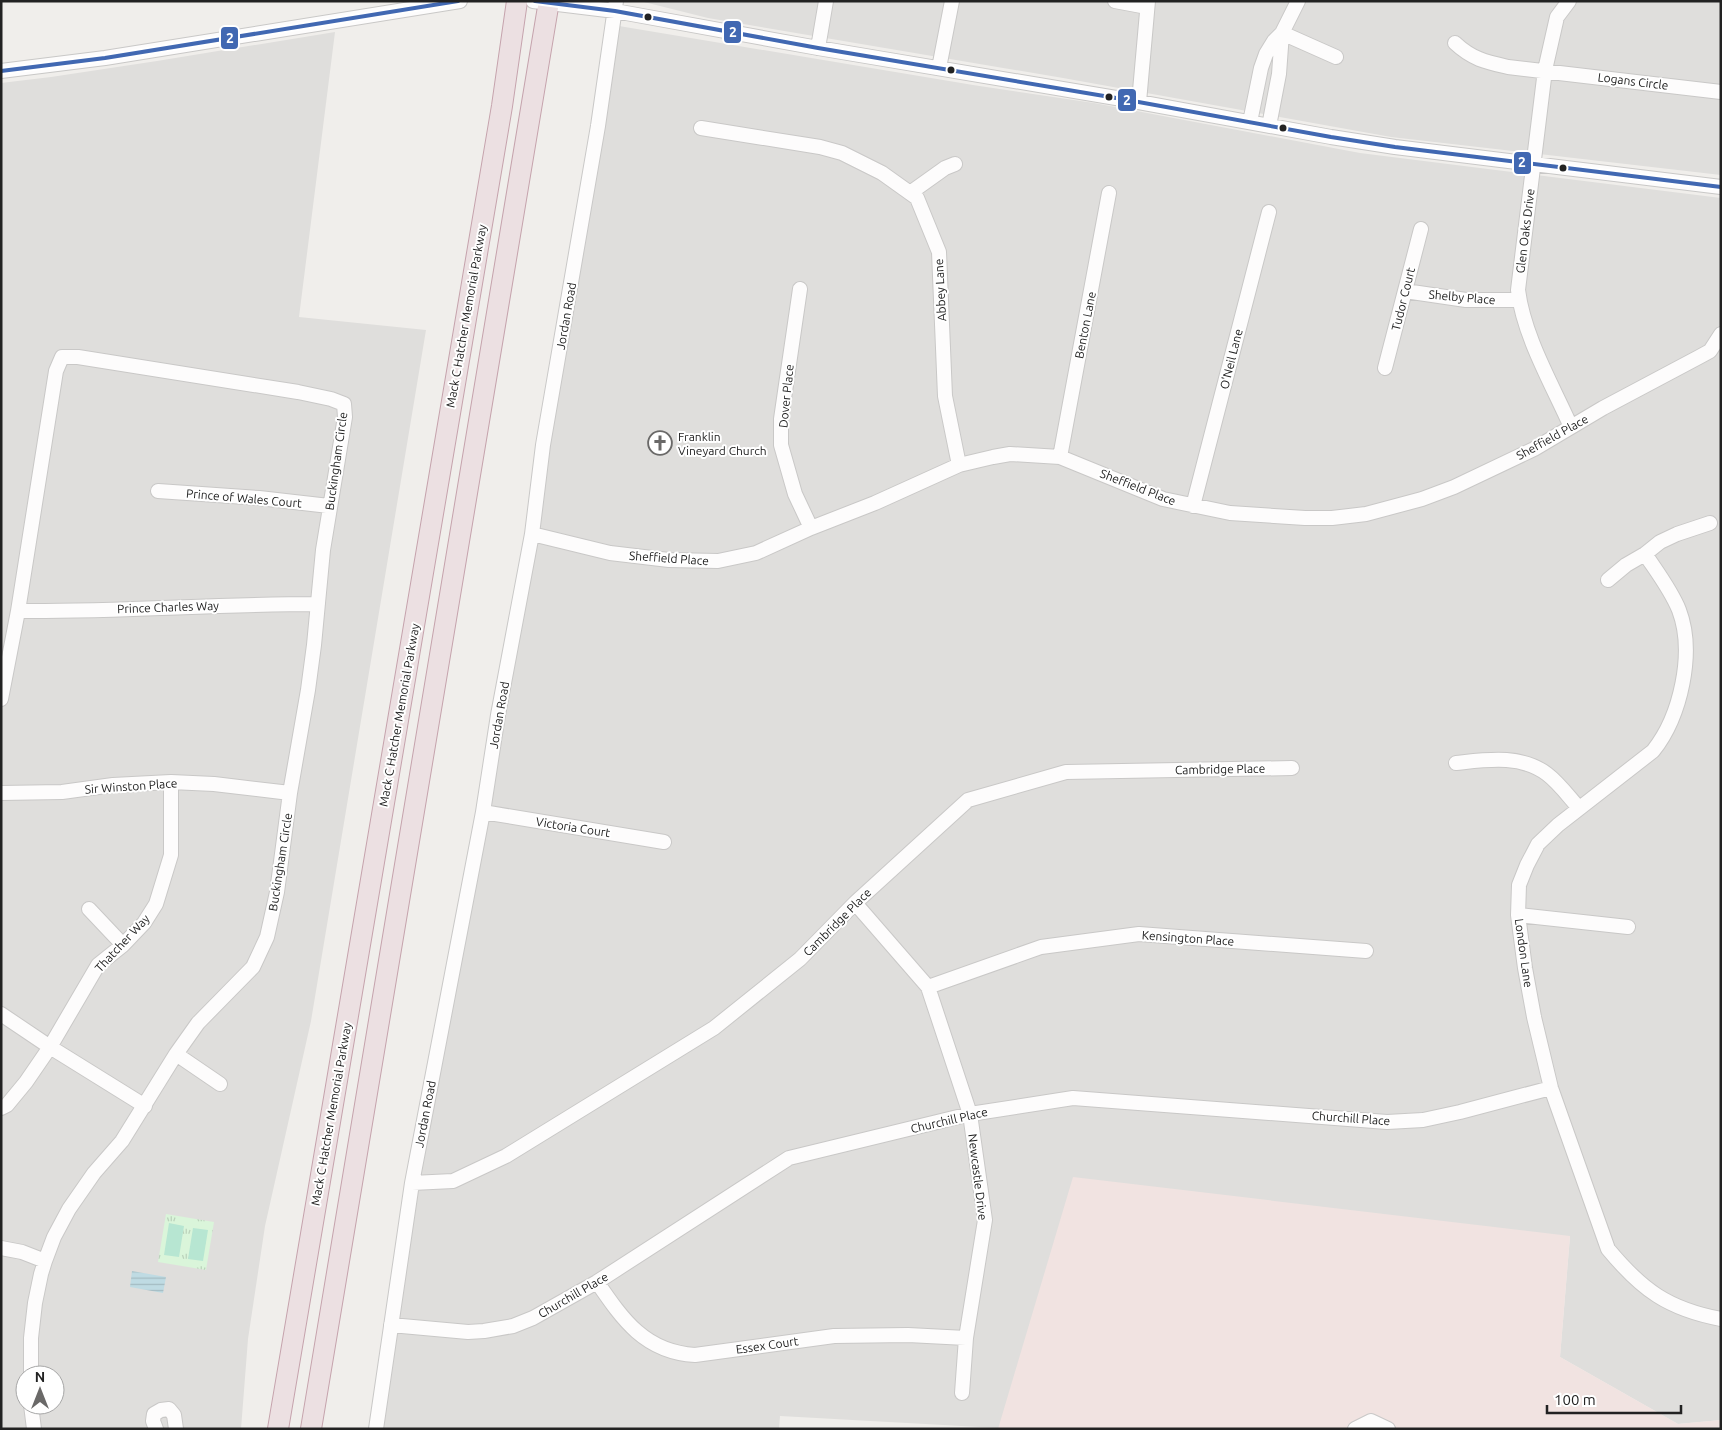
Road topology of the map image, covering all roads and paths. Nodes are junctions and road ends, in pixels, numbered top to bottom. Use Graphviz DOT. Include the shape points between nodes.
graph roads {
  1 [pos="460,1"];
  2 [pos="517,1"];
  3 [pos="826,1"];
  4 [pos="952,1"];
  5 [pos="1115,1"];
  6 [pos="1298,1"];
  7 [pos="1569,1"];
  8 [pos="453,2"];
  9 [pos="544,2"];
  10 [pos="1147,4"];
  11 [pos="616,6"];
  12 [pos="1282,33"];
  13 [pos="1455,43"];
  14 [pos="818,48"];
  15 [pos="1336,57"];
  16 [pos="939,68"];
  17 [pos="1545,70"];
  18 [pos="1,71"];
  19 [pos="1721,92"];
  20 [pos="1138,102"];
  21 [pos="1250,122"];
  22 [pos="1269,126"];
  23 [pos="702,128"];
  24 [pos="955,164"];
  25 [pos="1533,165"];
  26 [pos="1721,187"];
  27 [pos="910,193"];
  28 [pos="1109,193"];
  29 [pos="1268,212"];
  30 [pos="1421,229"];
  31 [pos="800,290"];
  32 [pos="1405,291"];
  33 [pos="1519,300"];
  34 [pos="1721,334"];
  35 [pos="1385,368"];
  36 [pos="1571,427"];
  37 [pos="1060,456"];
  38 [pos="960,465"];
  39 [pos="158,491"];
  40 [pos="329,506"];
  41 [pos="1193,506"];
  42 [pos="1710,523"];
  43 [pos="811,528"];
  44 [pos="532,534"];
  45 [pos="1645,554"];
  46 [pos="1608,580"];
  47 [pos="318,604"];
  48 [pos="18,610"];
  49 [pos="1,699"];
  50 [pos="1456,763"];
  51 [pos="1292,768"];
  52 [pos="172,782"];
  53 [pos="1,793"];
  54 [pos="290,793"];
  55 [pos="1579,808"];
  56 [pos="483,812"];
  57 [pos="664,842"];
  58 [pos="855,903"];
  59 [pos="89,909"];
  60 [pos="1518,915"];
  61 [pos="1628,926"];
  62 [pos="123,945"];
  63 [pos="1366,950"];
  64 [pos="928,987"];
  65 [pos="1,1014"];
  66 [pos="50,1047"];
  67 [pos="176,1054"];
  68 [pos="220,1084"];
  69 [pos="1551,1088"];
  70 [pos="145,1106"];
  71 [pos="1,1108"];
  72 [pos="970,1114"];
  73 [pos="412,1183"];
  74 [pos="1,1248"];
  75 [pos="44,1261"];
  76 [pos="597,1282"];
  77 [pos="1721,1319"];
  78 [pos="391,1325"];
  79 [pos="966,1338"];
  80 [pos="30,1365"];
  81 [pos="962,1393"];
  82 [pos="32,1415"];
  83 [pos="34,1429"];
  84 [pos="156,1429"];
  85 [pos="176,1429"];
  86 [pos="278,1429"];
  87 [pos="311,1429"];
  88 [pos="376,1429"];
  89 [pos="1355,1429"];
  90 [pos="1388,1429"];
  1 -- 8 [label="street"];
  2 -- 86 [label="highway, Mack C Hatcher Memorial Parkway"];
  3 -- 14 [label="street"];
  4 -- 16 [label="street"];
  5 -- 10 [label="street"];
  6 -- 12 [label="street"];
  7 -- 17 [label="street, Glen Oaks Drive" via="1557,17"];
  8 -- 18 [label="street" via="105,58"];
  9 -- 11 [label="street"];
  9 -- 87 [label="highway"];
  10 -- 20 [label="street"];
  11 -- 14 [label="street"];
  11 -- 44 [label="street, Jordan Road" via="543,445"];
  12 -- 15 [label="street"];
  12 -- 21 [label="street" via="1266,54"];
  12 -- 22 [label="street" via="1279,74"];
  13 -- 17 [label="street, Logans Circle" via="1466,54 1483,61"];
  14 -- 16 [label="street"];
  16 -- 20 [label="street"];
  17 -- 19 [label="street, Logans Circle"];
  17 -- 25 [label="street, Glen Oaks Drive"];
  20 -- 21 [label="street"];
  21 -- 22 [label="street"];
  22 -- 25 [label="street"];
  23 -- 27 [label="street, Abbey Lane" via="842,153 882,173"];
  24 -- 27 [label="street"];
  25 -- 26 [label="street"];
  25 -- 33 [label="street, Glen Oaks Drive"];
  27 -- 38 [label="street, Abbey Lane" via="917,198 939,252 945,396"];
  28 -- 37 [label="street, Benton Lane"];
  29 -- 41 [label="street, O'Neil Lane"];
  30 -- 32 [label="street, Tudor Court"];
  31 -- 43 [label="street, Dover Place" via="782,419 782,445 795,494"];
  32 -- 33 [label="street, Shelby Place" via="1466,300"];
  32 -- 35 [label="street, Tudor Court"];
  33 -- 36 [label="street, Glen Oaks Drive" via="1531,338"];
  34 -- 36 [label="street, Sheffield Place" via="1710,351"];
  36 -- 41 [label="street, Sheffield Place" via="1534,449 1454,487 1366,514 1332,518 1281,517"];
  37 -- 38 [label="street, Sheffield Place" via="1010,454"];
  37 -- 41 [label="street, Sheffield Place" via="1163,499"];
  38 -- 43 [label="street, Sheffield Place"];
  39 -- 40 [label="street, Prince of Wales Court"];
  40 -- 47 [label="street, Buckingham Circle"];
  40 -- 48 [label="street, Buckingham Circle" via="345,417 344,404 298,392 62,357 56,370"];
  42 -- 45 [label="street" via="1660,542"];
  43 -- 44 [label="street, Sheffield Place" via="756,553 718,561 669,560 610,553"];
  44 -- 56 [label="street, Jordan Road"];
  45 -- 46 [label="street"];
  45 -- 55 [label="street, London Lane" via="1675,602 1684,626 1686,646 1680,694 1663,739 1654,751"];
  47 -- 48 [label="street, Prince Charles Way"];
  47 -- 54 [label="street, Buckingham Circle" via="308,690"];
  48 -- 49 [label="street, Buckingham Circle"];
  50 -- 55 [label="street" via="1496,759 1524,763 1547,774"];
  51 -- 58 [label="street, Cambridge Place" via="1066,772 968,800"];
  52 -- 53 [label="street, Sir Winston Place" via="62,792"];
  52 -- 54 [label="street, Sir Winston Place"];
  52 -- 62 [label="street, Thatcher Way" via="170,855 164,881 156,904 144,923"];
  54 -- 67 [label="street, Buckingham Circle" via="277,892 267,937 253,967 198,1023"];
  55 -- 60 [label="street, London Lane" via="1538,844 1519,885"];
  56 -- 57 [label="street, Victoria Court"];
  56 -- 73 [label="street, Jordan Road"];
  58 -- 64 [label="street, Newcastle Drive"];
  58 -- 73 [label="street, Cambridge Place" via="800,959 714,1028 506,1156 452,1181"];
  59 -- 62 [label="street"];
  60 -- 61 [label="street"];
  60 -- 69 [label="street, London Lane" via="1534,1017"];
  62 -- 66 [label="street, Thatcher Way" via="98,966"];
  63 -- 64 [label="street, Kensington Place" via="1139,934 1041,947"];
  64 -- 72 [label="street, Newcastle Drive"];
  65 -- 66 [label="street"];
  66 -- 70 [label="street"];
  66 -- 71 [label="street, Thatcher Way" via="26,1082"];
  67 -- 68 [label="street"];
  67 -- 70 [label="street, Buckingham Circle"];
  69 -- 72 [label="street, Churchill Place" via="1423,1120 1387,1122 1073,1098"];
  69 -- 77 [label="street, London Lane" via="1608,1249 1647,1291 1691,1312"];
  70 -- 75 [label="street, Buckingham Circle" via="69,1210"];
  72 -- 76 [label="street, Churchill Place" via="789,1158"];
  72 -- 79 [label="street, Newcastle Drive" via="985,1220"];
  73 -- 78 [label="street, Jordan Road"];
  74 -- 75 [label="street"];
  75 -- 80 [label="street, Buckingham Circle" via="34,1312"];
  76 -- 78 [label="street, Churchill Place" via="513,1326 468,1332"];
  76 -- 79 [label="street, Essex Court" via="636,1332 656,1346 682,1354 695,1355 834,1336 908,1334"];
  78 -- 88 [label="street, Jordan Road"];
  79 -- 81 [label="street, Newcastle Drive"];
  82 -- 83 [label="street"];
  84 -- 85 [label="street" via="154,1414 169,1409 174,1415"];
  89 -- 90 [label="street" via="1371,1420"];
}
